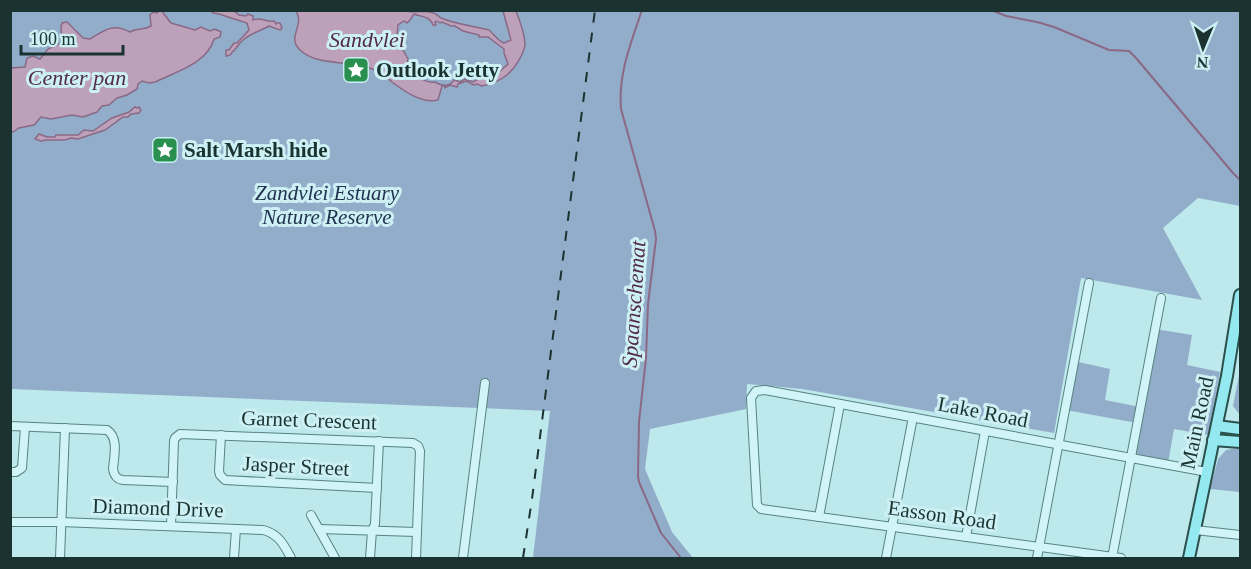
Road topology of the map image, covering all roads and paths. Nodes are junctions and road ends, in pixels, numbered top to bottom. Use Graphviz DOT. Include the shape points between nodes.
graph roads {
  1 [pos="1089,283"];
  2 [pos="1240,295"];
  3 [pos="1161,298"];
  4 [pos="485,383"];
  5 [pos="840,404"];
  6 [pos="913,417"];
  7 [pos="10,426"];
  8 [pos="1217,426"];
  9 [pos="25,427"];
  10 [pos="65,428"];
  11 [pos="1240,429"];
  12 [pos="985,431"];
  13 [pos="222,435"];
  14 [pos="1214,440"];
  15 [pos="379,441"];
  16 [pos="1240,442"];
  17 [pos="1058,445"];
  18 [pos="1131,459"];
  19 [pos="10,472"];
  20 [pos="1207,472"];
  21 [pos="173,482"];
  22 [pos="377,488"];
  23 [pos="758,508"];
  24 [pos="311,515"];
  25 [pos="819,517"];
  26 [pos="10,522"];
  27 [pos="61,522"];
  28 [pos="171,526"];
  29 [pos="892,527"];
  30 [pos="236,529"];
  31 [pos="319,529"];
  32 [pos="1195,530"];
  33 [pos="372,531"];
  34 [pos="417,532"];
  35 [pos="1240,535"];
  36 [pos="966,537"];
  37 [pos="1040,547"];
  38 [pos="60,558"];
  39 [pos="234,558"];
  40 [pos="291,558"];
  41 [pos="335,558"];
  42 [pos="370,558"];
  43 [pos="416,558"];
  44 [pos="463,558"];
  45 [pos="886,558"];
  46 [pos="1037,558"];
  47 [pos="1115,558"];
  48 [pos="1189,558"];
  1 -- 17 [label="street"];
  2 -- 8 [label="main road, Main Road"];
  3 -- 18 [label="street"];
  4 -- 44 [label="street"];
  5 -- 6 [label="street, Lake Road"];
  5 -- 23 [label="street, Lake Road" via="760,389 753,393 750,403"];
  5 -- 25 [label="street"];
  6 -- 12 [label="street, Lake Road"];
  6 -- 29 [label="street"];
  7 -- 9 [label="street"];
  8 -- 11 [label="main road"];
  8 -- 14 [label="main road, Main Road"];
  9 -- 10 [label="street"];
  9 -- 19 [label="street" via="22,468"];
  10 -- 21 [label="street" via="105,429 112,433 114,473 119,479"];
  10 -- 27 [label="street"];
  12 -- 17 [label="street, Lake Road"];
  12 -- 36 [label="street"];
  13 -- 15 [label="street, Garnet Crescent"];
  13 -- 21 [label="street, Garnet Crescent" via="178,435 174,441"];
  13 -- 22 [label="street, Jasper Street" via="219,471 225,480"];
  14 -- 16 [label="main road"];
  14 -- 20 [label="main road, Main Road"];
  15 -- 22 [label="street"];
  15 -- 34 [label="street, Garnet Crescent" via="413,443 419,448"];
  17 -- 18 [label="street, Lake Road"];
  17 -- 37 [label="street"];
  18 -- 20 [label="street, Lake Road"];
  18 -- 47 [label="street"];
  20 -- 32 [label="main road, Main Road"];
  21 -- 28 [label="street, Garnet Crescent"];
  22 -- 33 [label="street"];
  23 -- 25 [label="street, Easson Road"];
  24 -- 31 [label="street"];
  25 -- 29 [label="street, Easson Road"];
  26 -- 27 [label="street, Diamond Drive"];
  27 -- 28 [label="street, Diamond Drive"];
  27 -- 38 [label="street"];
  28 -- 30 [label="street, Diamond Drive"];
  29 -- 36 [label="street, Easson Road"];
  29 -- 45 [label="street"];
  30 -- 39 [label="street"];
  30 -- 40 [label="street, Diamond Drive" via="273,534"];
  31 -- 33 [label="street"];
  31 -- 41 [label="street"];
  32 -- 35 [label="street"];
  32 -- 48 [label="main road, Main Road"];
  33 -- 34 [label="street"];
  33 -- 42 [label="street"];
  34 -- 43 [label="street, Garnet Crescent"];
  36 -- 37 [label="street, Easson Road"];
  37 -- 46 [label="street"];
  37 -- 47 [label="street, Easson Road"];
}
